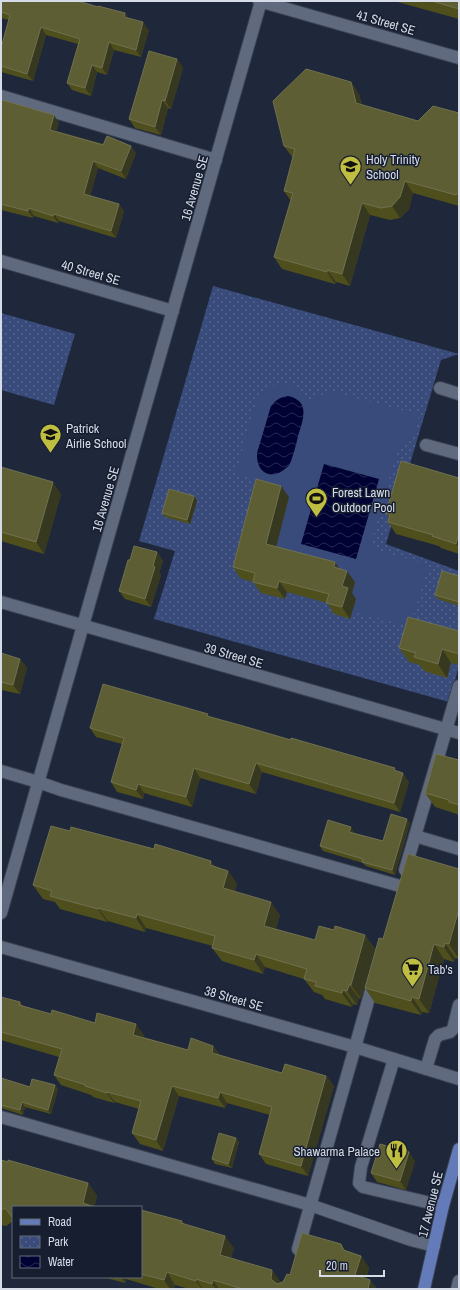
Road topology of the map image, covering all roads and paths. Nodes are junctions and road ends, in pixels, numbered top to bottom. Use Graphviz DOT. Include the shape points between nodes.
graph roads {
  1 [pos="260,1"];
  2 [pos="459,58"];
  3 [pos="1,96"];
  4 [pos="216,160"];
  5 [pos="1,261"];
  6 [pos="173,311"];
  7 [pos="440,388"];
  8 [pos="459,394"];
  9 [pos="426,445"];
  10 [pos="459,454"];
  11 [pos="1,602"];
  12 [pos="83,626"];
  13 [pos="459,686"];
  14 [pos="446,729"];
  15 [pos="459,733"];
  16 [pos="1,771"];
  17 [pos="38,782"];
  18 [pos="415,836"];
  19 [pos="459,849"];
  20 [pos="1,913"];
  21 [pos="1,947"];
  22 [pos="378,967"];
  23 [pos="459,1005"];
  24 [pos="355,1047"];
  25 [pos="394,1059"];
  26 [pos="426,1069"];
  27 [pos="459,1079"];
  28 [pos="1,1117"];
  29 [pos="459,1149"];
  30 [pos="310,1205"];
  31 [pos="443,1206"];
  32 [pos="434,1246"];
  33 [pos="295,1259"];
  34 [pos="459,1281"];
  35 [pos="424,1289"];
  36 [pos="457,1289"];
  1 -- 2 [label="street, 41 Street SE"];
  1 -- 4 [label="street, 16 Avenue SE"];
  3 -- 4 [label="street"];
  4 -- 6 [label="street, 16 Avenue SE"];
  5 -- 6 [label="street, 40 Street SE"];
  6 -- 12 [label="street, 16 Avenue SE"];
  7 -- 8 [label="street"];
  9 -- 10 [label="street"];
  11 -- 12 [label="street, 39 Street SE"];
  12 -- 14 [label="street, 39 Street SE"];
  12 -- 17 [label="street, 16 Avenue SE"];
  13 -- 14 [label="street"];
  14 -- 15 [label="street, 39 Street SE"];
  14 -- 18 [label="street"];
  16 -- 17 [label="street"];
  17 -- 18 [label="street" via="399,890"];
  17 -- 20 [label="street, 16 Avenue SE"];
  18 -- 19 [label="street"];
  21 -- 24 [label="street, 38 Street SE"];
  22 -- 24 [label="street"];
  23 -- 26 [label="street" via="453,1029 435,1039"];
  24 -- 25 [label="street, 38 Street SE"];
  24 -- 30 [label="street"];
  25 -- 26 [label="street, 38 Street SE"];
  25 -- 31 [label="street" via="360,1168 359,1183 363,1187"];
  26 -- 27 [label="street, 38 Street SE"];
  28 -- 30 [label="street"];
  29 -- 31 [label="main road, 17 Avenue SE"];
  30 -- 32 [label="street"];
  30 -- 33 [label="street"];
  31 -- 32 [label="main road, 17 Avenue SE"];
  32 -- 35 [label="main road, 17 Avenue SE"];
  34 -- 36 [label="street"];
}
